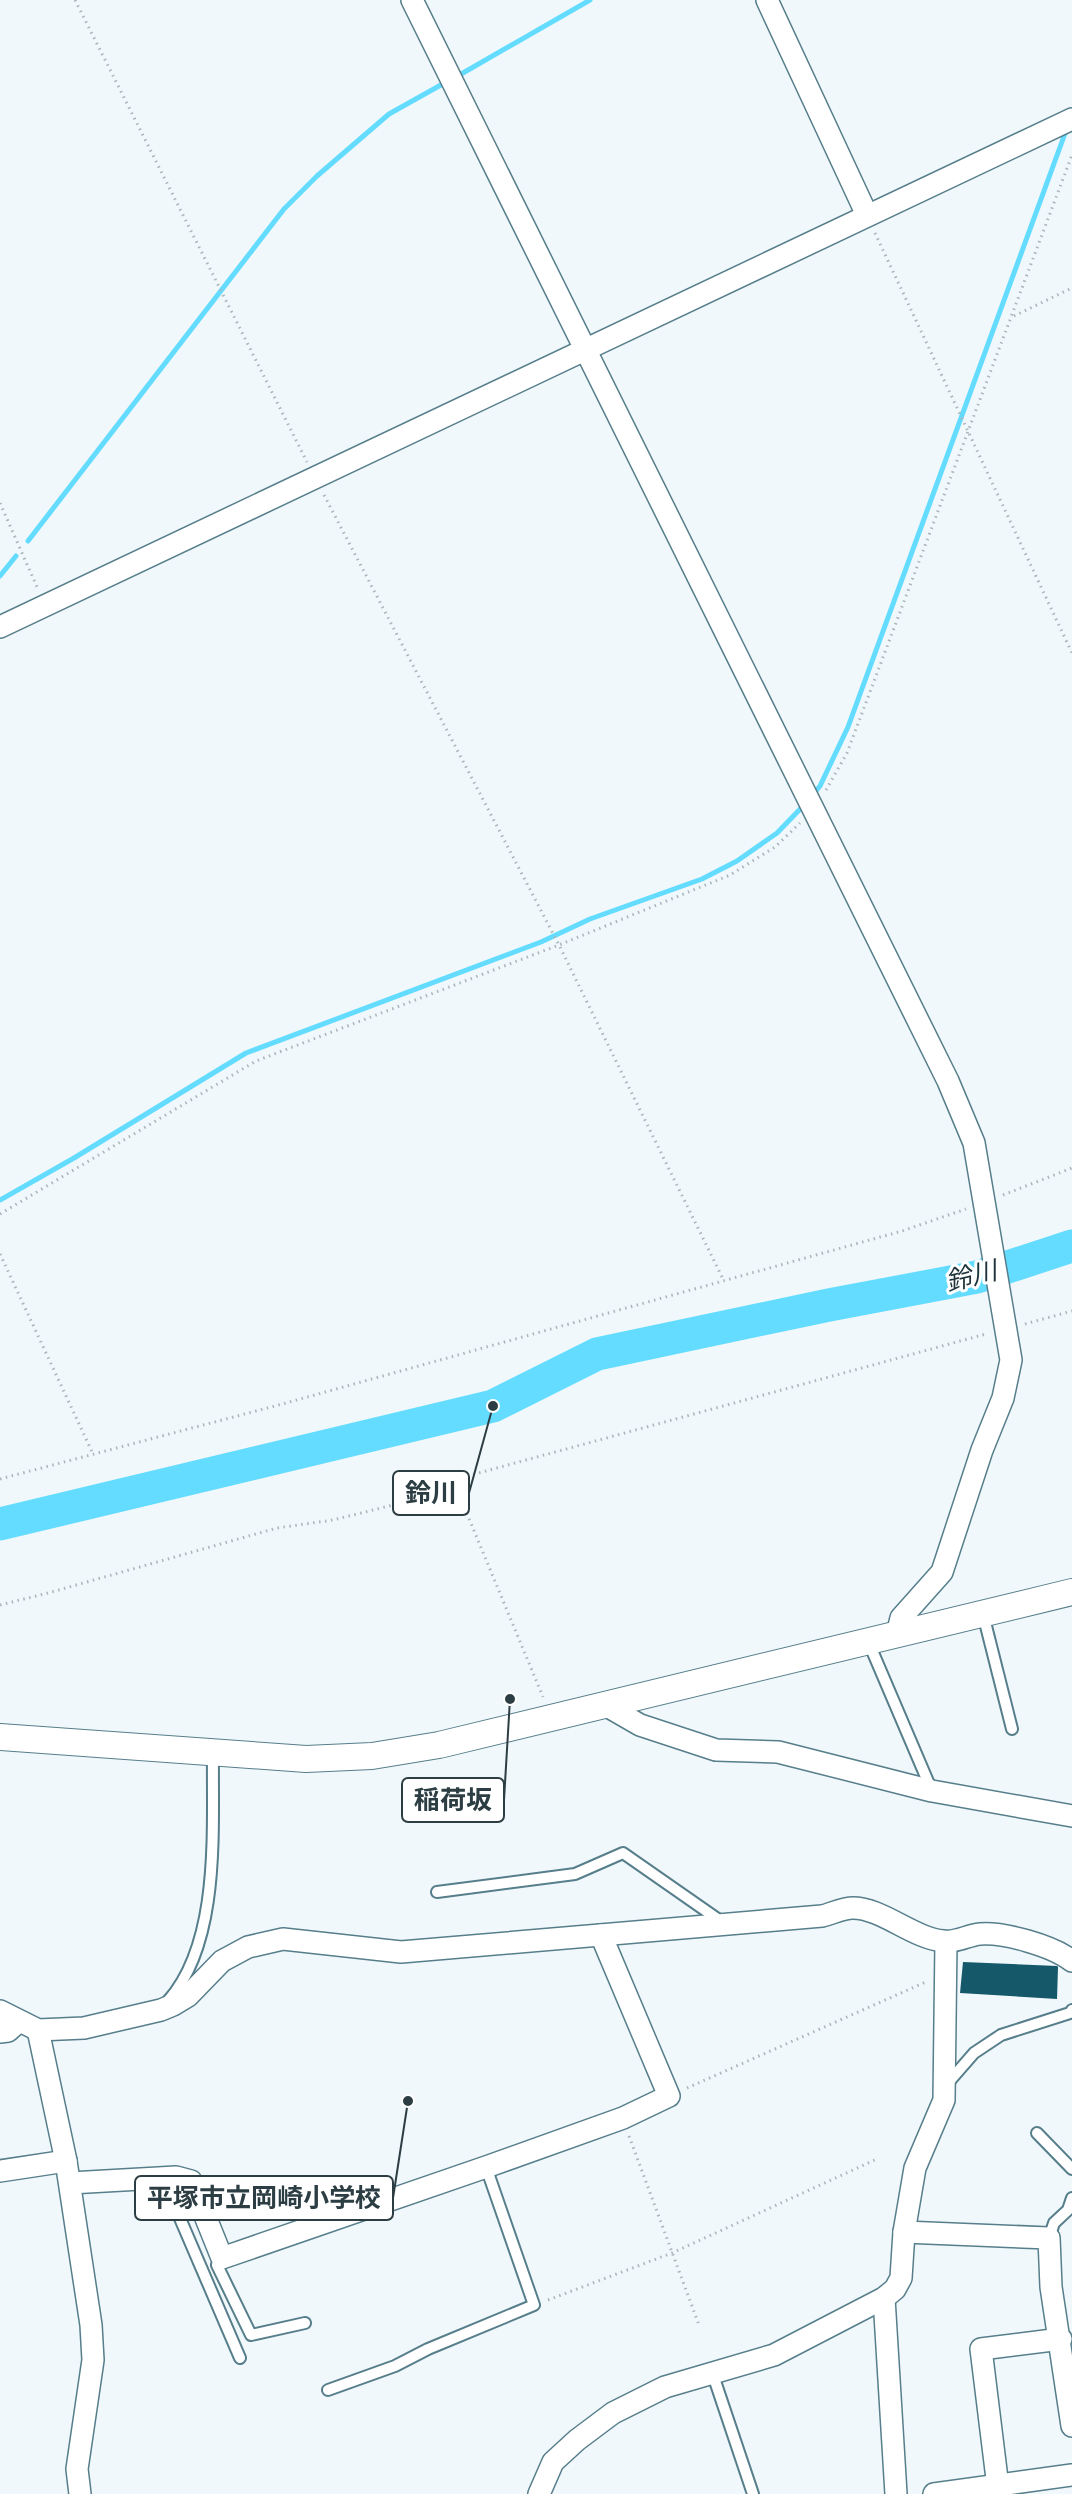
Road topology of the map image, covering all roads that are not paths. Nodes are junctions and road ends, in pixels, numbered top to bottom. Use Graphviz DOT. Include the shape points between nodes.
graph roads {
  1 [pos="412,0"];
  2 [pos="767,0"];
  3 [pos="1072,119"];
  4 [pos="867,215"];
  5 [pos="586,351"];
  6 [pos="0,627"];
  7 [pos="1072,1592"];
  8 [pos="983,1613"];
  9 [pos="897,1635"];
  10 [pos="867,1640"];
  11 [pos="607,1706"];
  12 [pos="1012,1729"];
  13 [pos="0,1737"];
  14 [pos="213,1753"];
  15 [pos="932,1791"];
  16 [pos="1072,1816"];
  17 [pos="437,1892"];
  18 [pos="725,1924"];
  19 [pos="601,1935"];
  20 [pos="946,1942"];
  21 [pos="1072,1961"];
  22 [pos="161,2010"];
  23 [pos="1072,2010"];
  24 [pos="0,2011"];
  25 [pos="19,2028"];
  26 [pos="945,2087"];
  27 [pos="1037,2133"];
  28 [pos="66,2161"];
  29 [pos="486,2167"];
  30 [pos="1072,2169"];
  31 [pos="0,2170"];
  32 [pos="147,2179"];
  33 [pos="70,2183"];
  34 [pos="1072,2198"];
  35 [pos="904,2232"];
  36 [pos="1049,2238"];
  37 [pos="222,2258"];
  38 [pos="884,2298"];
  39 [pos="306,2323"];
  40 [pos="1061,2339"];
  41 [pos="240,2358"];
  42 [pos="712,2372"];
  43 [pos="328,2390"];
  44 [pos="1072,2426"];
  45 [pos="1072,2475"];
  46 [pos="998,2487"];
  47 [pos="1022,2489"];
  48 [pos="80,2494"];
  49 [pos="539,2494"];
  50 [pos="753,2494"];
  51 [pos="896,2494"];
  52 [pos="934,2494"];
  1 -- 5 [label="street"];
  2 -- 4 [label="street"];
  3 -- 4 [label="street"];
  4 -- 5 [label="street"];
  5 -- 6 [label="street"];
  5 -- 9 [label="street" via="948,1081 974,1143 1011,1360 1003,1398 942,1572 901,1618"];
  7 -- 8 [label="street"];
  8 -- 9 [label="street"];
  8 -- 12 [label="lane"];
  9 -- 10 [label="street"];
  10 -- 11 [label="street"];
  10 -- 15 [label="lane"];
  11 -- 14 [label="street" via="439,1745 372,1756 306,1759"];
  11 -- 15 [label="street" via="639,1725 716,1750 778,1752"];
  13 -- 14 [label="street"];
  14 -- 22 [label="lane" via="212,1859 201,1941 185,1978"];
  15 -- 16 [label="street"];
  17 -- 18 [label="lane" via="575,1874 623,1852"];
  18 -- 19 [label="street"];
  18 -- 20 [label="street" via="822,1916 853,1908"];
  19 -- 22 [label="street" via="401,1952 283,1939 248,1947 222,1961 188,1996"];
  19 -- 29 [label="street" via="669,2096 623,2118"];
  20 -- 21 [label="street" via="980,1934 1013,1938 1063,1954"];
  20 -- 26 [label="street"];
  22 -- 25 [label="street" via="84,2028"];
  23 -- 26 [label="lane" via="1001,2035 974,2053"];
  24 -- 25 [label="street"];
  25 -- 28 [label="street"];
  26 -- 35 [label="street" via="944,2100 915,2168"];
  27 -- 30 [label="lane"];
  28 -- 31 [label="street"];
  28 -- 33 [label="street"];
  29 -- 37 [label="street"];
  29 -- 43 [label="lane" via="534,2305 395,2366"];
  32 -- 33 [label="street"];
  32 -- 37 [label="street" via="176,2177 191,2181"];
  32 -- 41 [label="lane" via="162,2188 176,2210"];
  33 -- 48 [label="street" via="93,2360 77,2469"];
  34 -- 36 [label="lane" via="1068,2210 1054,2223"];
  35 -- 36 [label="street"];
  35 -- 38 [label="street" via="901,2278"];
  36 -- 40 [label="street" via="1051,2287"];
  37 -- 39 [label="lane" via="218,2265 251,2335"];
  38 -- 42 [label="street" via="774,2355"];
  38 -- 51 [label="street"];
  40 -- 44 [label="street"];
  40 -- 46 [label="street" via="981,2349"];
  42 -- 49 [label="street" via="665,2387 613,2413 553,2462"];
  42 -- 50 [label="lane"];
  45 -- 47 [label="street"];
  46 -- 47 [label="street"];
  46 -- 52 [label="street"];
}
